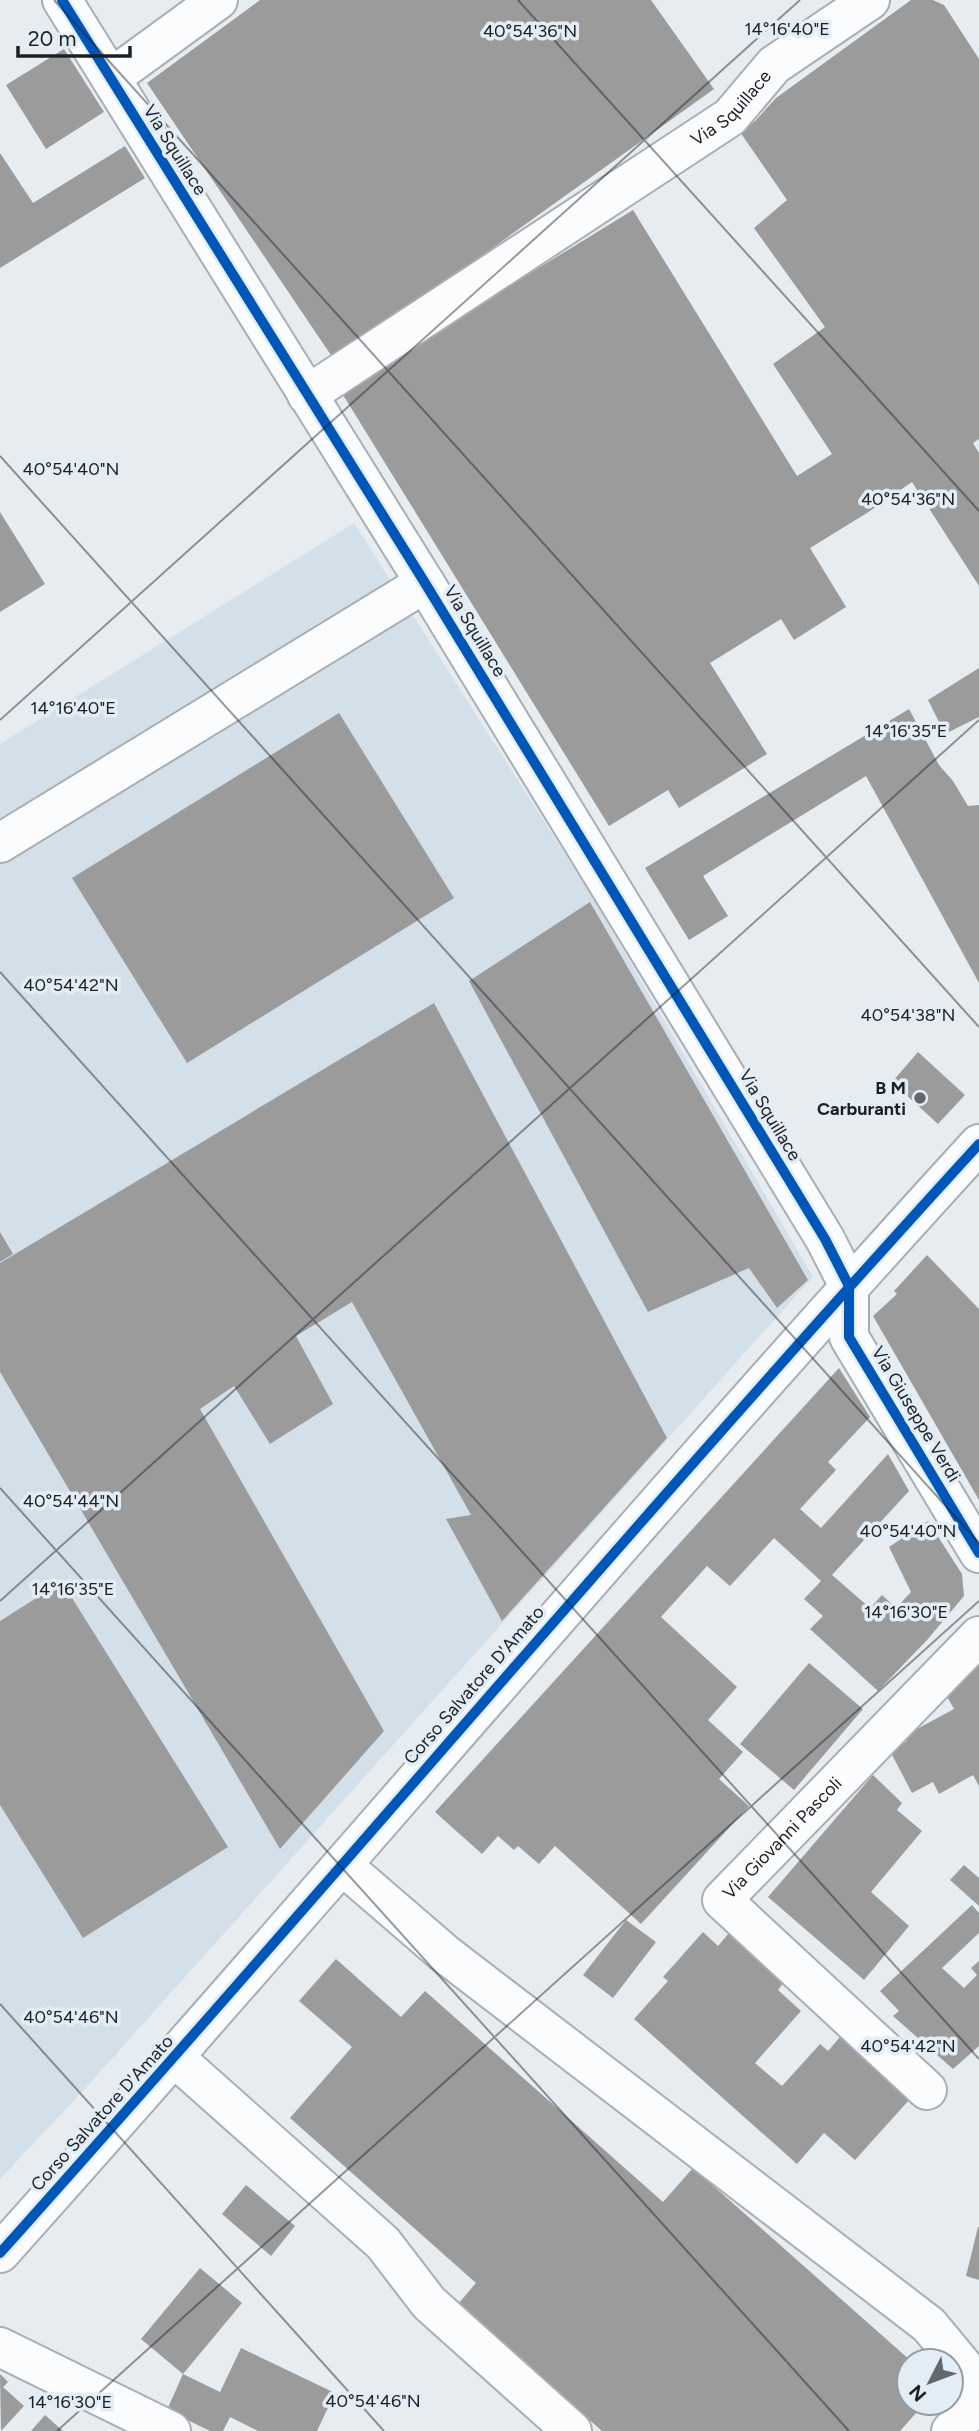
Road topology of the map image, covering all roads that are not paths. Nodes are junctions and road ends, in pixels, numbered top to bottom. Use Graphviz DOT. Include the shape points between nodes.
graph roads {
  1 [pos="62,0"];
  2 [pos="218,0"];
  3 [pos="870,0"];
  4 [pos="111,78"];
  5 [pos="307,395"];
  6 [pos="425,583"];
  7 [pos="0,843"];
  8 [pos="979,1144"];
  9 [pos="849,1286"];
  10 [pos="979,1553"];
  11 [pos="979,1636"];
  12 [pos="342,1865"];
  13 [pos="175,2058"];
  14 [pos="927,2090"];
  15 [pos="0,2253"];
  16 [pos="0,2347"];
  17 [pos="171,2431"];
  18 [pos="572,2431"];
  19 [pos="951,2431"];
  1 -- 4 [label="street, Via Squillace"];
  2 -- 4 [label="street"];
  3 -- 5 [label="street, Via Squillace" via="774,65 730,117"];
  4 -- 5 [label="street, Via Squillace"];
  5 -- 6 [label="street, Via Squillace"];
  6 -- 7 [label="street, Via Squillace"];
  6 -- 9 [label="street, Via Squillace" via="825,1239"];
  8 -- 9 [label="street, Corso Salvatore D'Amato"];
  9 -- 10 [label="street, Via Giuseppe Verdi" via="849,1337"];
  9 -- 12 [label="street, Corso Salvatore D'Amato"];
  11 -- 14 [label="street, Via Giovanni Pascoli" via="722,1900"];
  12 -- 13 [label="street, Corso Salvatore D'Amato"];
  12 -- 19 [label="street" via="444,1953 929,2325 973,2378 975,2406"];
  13 -- 15 [label="street, Corso Salvatore D'Amato"];
  13 -- 18 [label="street" via="383,2244 429,2303"];
  16 -- 17 [label="street"];
}
